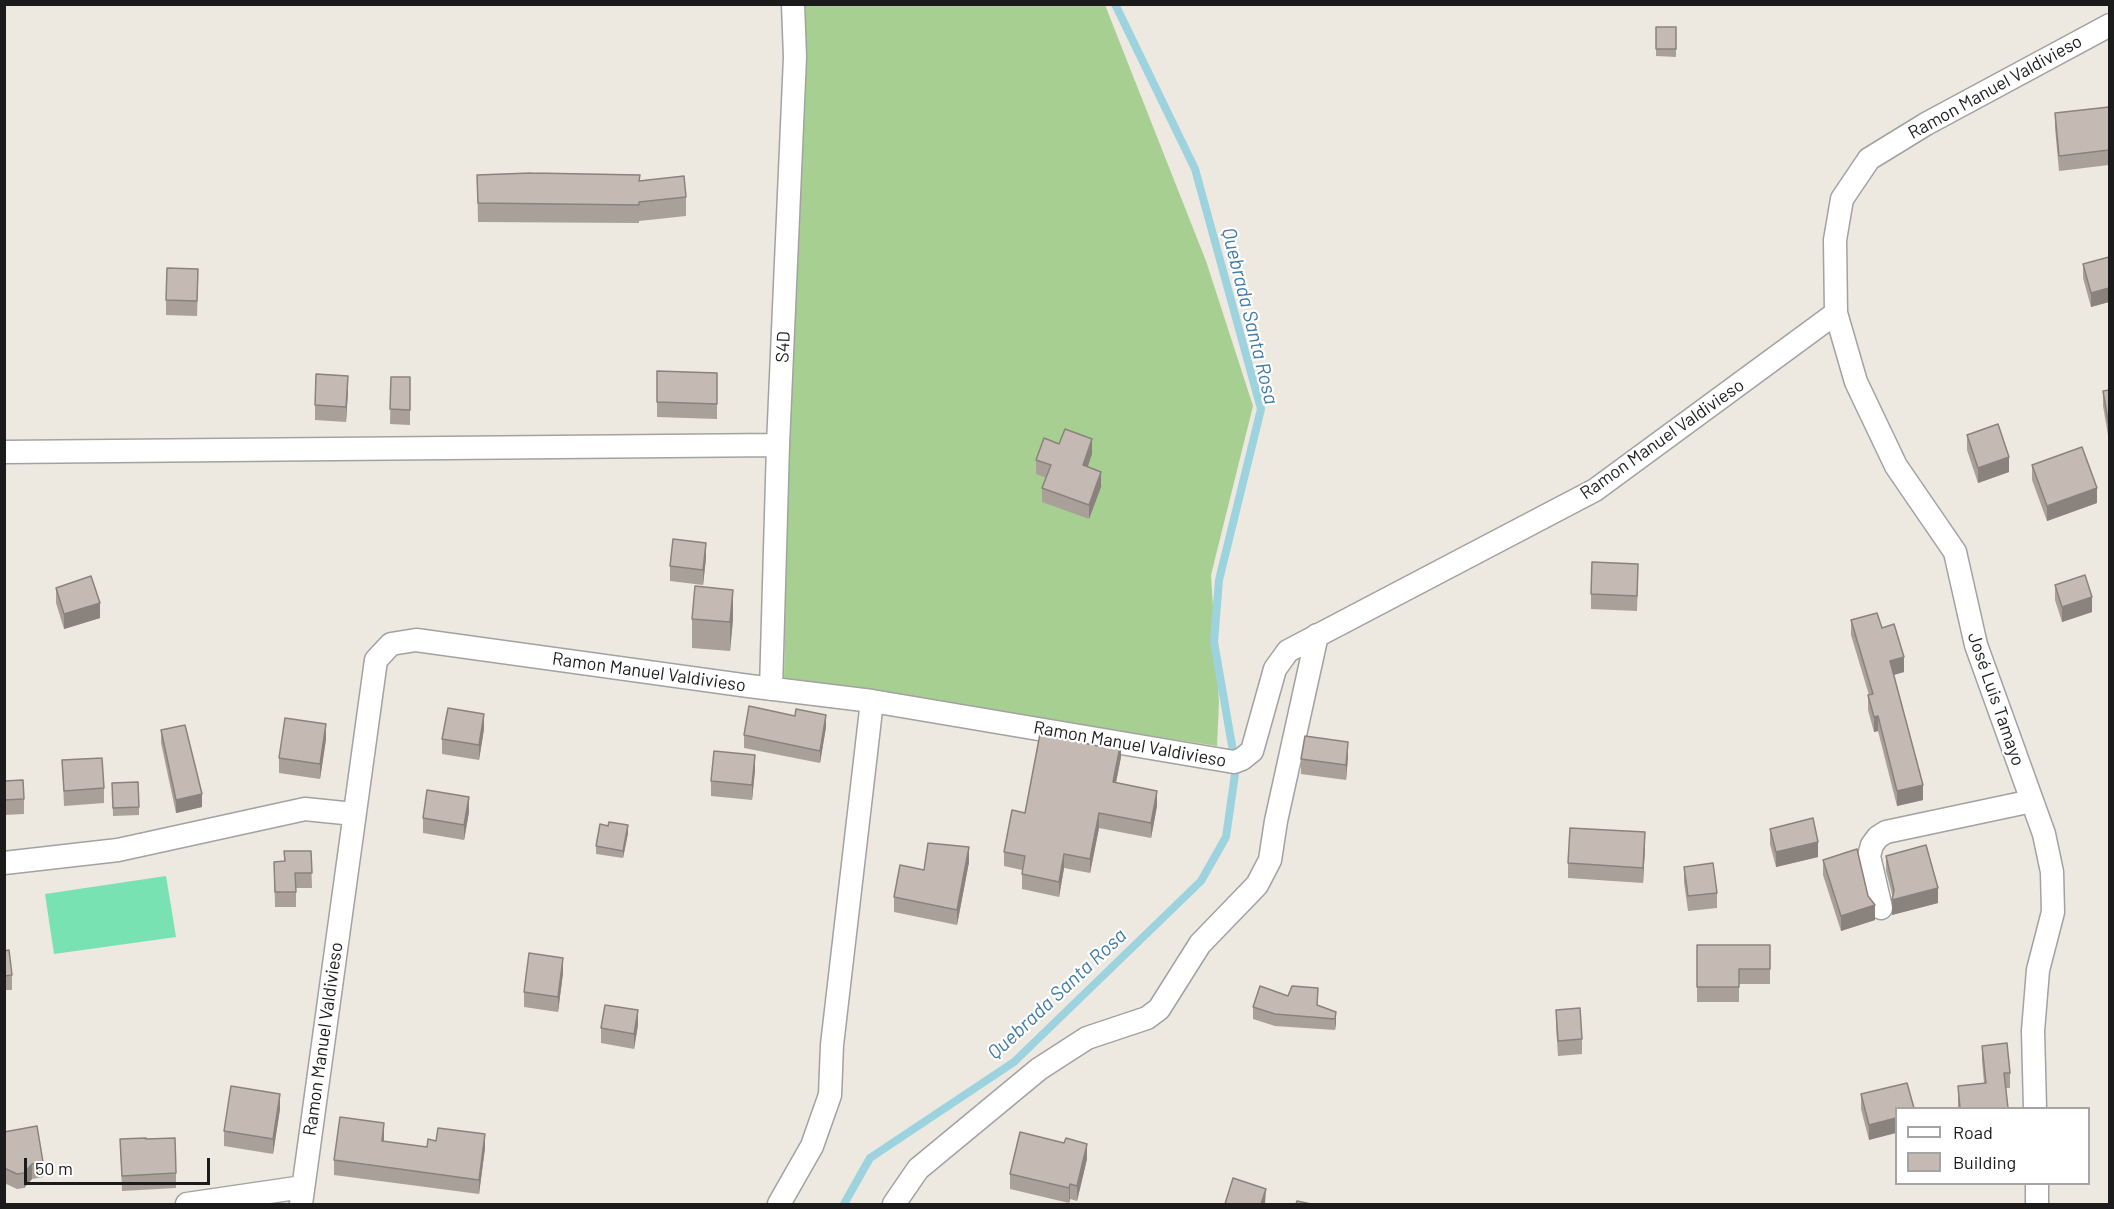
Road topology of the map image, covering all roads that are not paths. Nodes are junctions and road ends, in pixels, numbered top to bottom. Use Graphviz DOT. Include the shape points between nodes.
graph roads {
  1 [pos="793,4"];
  2 [pos="2109,25"];
  3 [pos="1836,313"];
  4 [pos="778,445"];
  5 [pos="4,452"];
  6 [pos="1317,635"];
  7 [pos="771,689"];
  8 [pos="872,701"];
  9 [pos="2032,801"];
  10 [pos="354,814"];
  11 [pos="4,863"];
  12 [pos="1881,908"];
  13 [pos="2035,1107"];
  14 [pos="2037,1185"];
  15 [pos="302,1196"];
  16 [pos="187,1204"];
  17 [pos="779,1204"];
  18 [pos="894,1204"];
  19 [pos="2037,1204"];
  1 -- 4 [label="street, S4D" via="795,69"];
  2 -- 3 [label="street, Ramon Manuel Valdivieso" via="1869,159 1842,200 1835,240"];
  3 -- 6 [label="street, Ramon Manuel Valdivieso" via="1596,489"];
  3 -- 9 [label="street, José Luis Tamayo" via="1857,382 1896,466 1954,552 1976,645"];
  4 -- 5 [label="street"];
  4 -- 7 [label="street, S4D"];
  6 -- 8 [label="street, Ramon Manuel Valdivieso" via="1280,659 1252,752 1234,762"];
  6 -- 18 [label="street" via="1270,860 1257,885 1200,944 1159,1009 1147,1018 1087,1038 1039,1069 918,1169"];
  7 -- 8 [label="street, Ramon Manuel Valdivieso"];
  7 -- 10 [label="street, Ramon Manuel Valdivieso" via="416,640 391,644 376,660"];
  8 -- 17 [label="street" via="832,1045 830,1095 812,1146"];
  9 -- 12 [label="street" via="1886,832 1878,837 1869,856"];
  9 -- 13 [label="street, José Luis Tamayo" via="2052,872 2053,912 2038,970 2033,1031"];
  10 -- 11 [label="street" via="306,809 118,850"];
  10 -- 15 [label="street, Ramon Manuel Valdivieso"];
  14 -- 19 [label="street"];
  15 -- 16 [label="street"];
}
